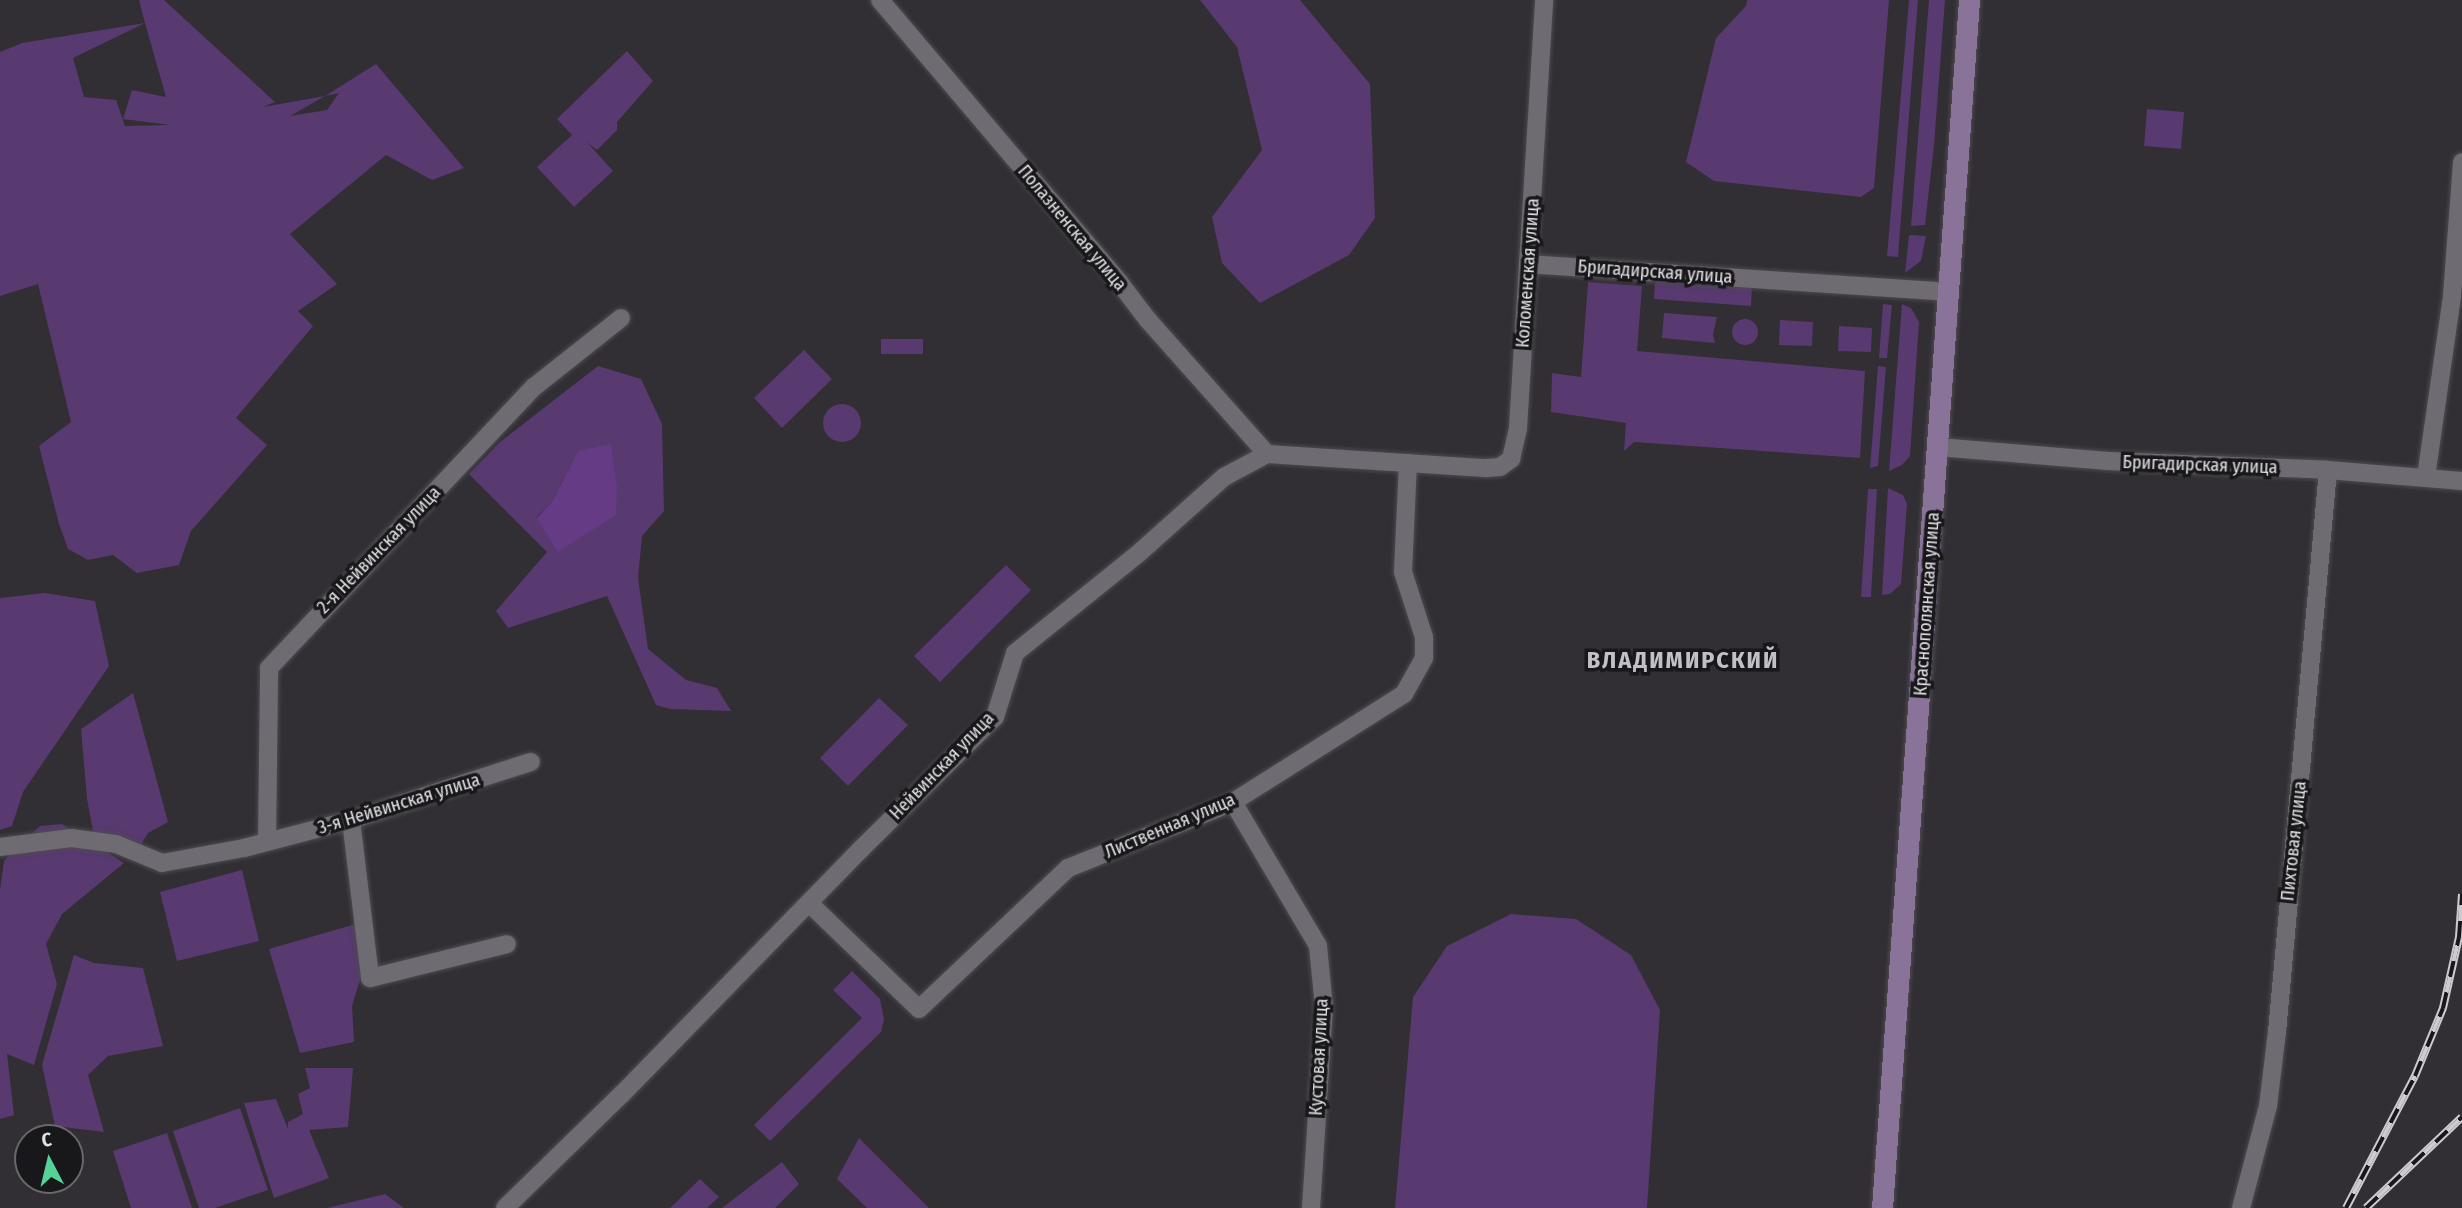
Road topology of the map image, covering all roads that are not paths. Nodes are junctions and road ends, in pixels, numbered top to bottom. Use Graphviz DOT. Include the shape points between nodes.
graph roads {
  1 [pos="880,0"];
  2 [pos="1544,0"];
  3 [pos="1969,0"];
  4 [pos="2462,162"];
  5 [pos="1528,264"];
  6 [pos="1949,292"];
  7 [pos="621,318"];
  8 [pos="1938,447"];
  9 [pos="1267,454"];
  10 [pos="1408,463"];
  11 [pos="2328,470"];
  12 [pos="2426,477"];
  13 [pos="2462,481"];
  14 [pos="531,762"];
  15 [pos="1233,803"];
  16 [pos="351,820"];
  17 [pos="267,842"];
  18 [pos="0,847"];
  19 [pos="810,904"];
  20 [pos="507,944"];
  21 [pos="505,1208"];
  22 [pos="1311,1208"];
  23 [pos="1882,1208"];
  24 [pos="2241,1208"];
  1 -- 9 [label="street, Полазненская улица" via="1148,320"];
  2 -- 5 [label="street, Коломенская улица"];
  3 -- 6 [label="main road, Краснополянская улица"];
  4 -- 12 [label="street" via="2452,296"];
  5 -- 6 [label="street, Бригадирская улица"];
  5 -- 10 [label="street, Коломенская улица" via="1511,459 1500,467"];
  6 -- 8 [label="main road, Краснополянская улица"];
  7 -- 17 [label="street, 2-я Нейвинская улица" via="534,387 269,668"];
  8 -- 11 [label="street, Бригадирская улица" via="2108,461"];
  8 -- 23 [label="main road, Краснополянская улица"];
  9 -- 10 [label="street"];
  9 -- 19 [label="street, Нейвинская улица" via="1224,477 1015,653 995,718"];
  10 -- 15 [label="street, Лиственная улица" via="1403,572 1424,637 1424,658 1404,694"];
  11 -- 12 [label="street, Бригадирская улица"];
  11 -- 24 [label="street, Пихтовая улица" via="2277,1032 2268,1106"];
  12 -- 13 [label="street, Бригадирская улица"];
  14 -- 16 [label="street, 3-я Нейвинская улица"];
  15 -- 19 [label="street, Лиственная улица" via="1068,868 919,1009"];
  15 -- 22 [label="street, Кустовая улица" via="1318,946 1324,1007"];
  16 -- 17 [label="street, 3-я Нейвинская улица"];
  16 -- 20 [label="street" via="370,978"];
  17 -- 18 [label="street, 3-я Нейвинская улица" via="162,863 116,844 71,838"];
  19 -- 21 [label="street, Нейвинская улица"];
}
